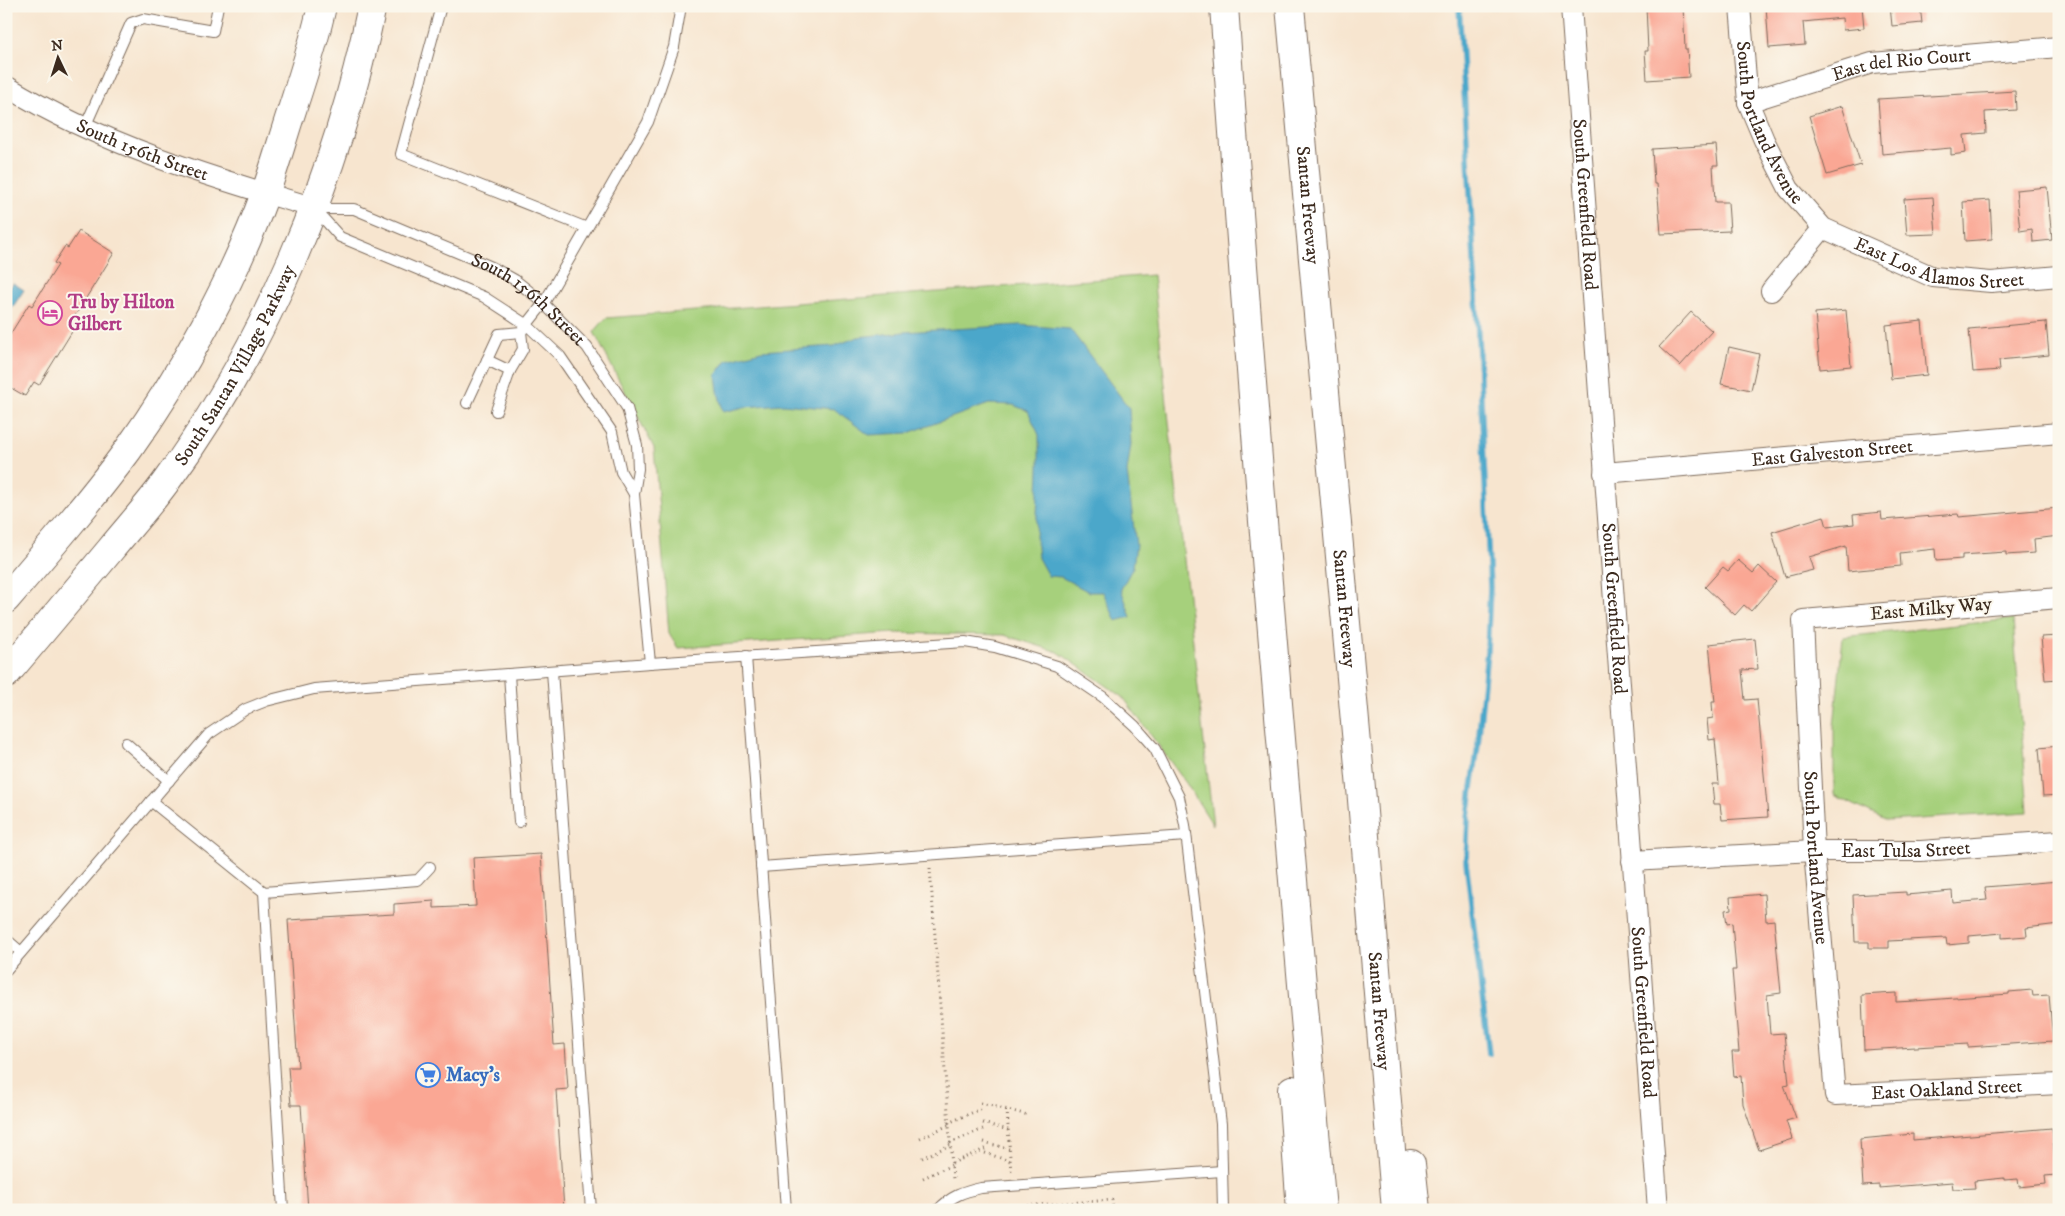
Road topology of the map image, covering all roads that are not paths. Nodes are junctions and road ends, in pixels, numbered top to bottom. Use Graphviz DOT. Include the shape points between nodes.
graph roads {
  1 [pos="218,6"];
  2 [pos="322,6"];
  3 [pos="372,6"];
  4 [pos="441,6"];
  5 [pos="681,6"];
  6 [pos="1224,6"];
  7 [pos="1290,6"];
  8 [pos="1571,6"];
  9 [pos="1740,6"];
  10 [pos="2059,47"];
  11 [pos="6,86"];
  12 [pos="1748,102"];
  13 [pos="85,127"];
  14 [pos="265,194"];
  15 [pos="315,208"];
  16 [pos="587,228"];
  17 [pos="1822,228"];
  18 [pos="2059,276"];
  19 [pos="1771,292"];
  20 [pos="544,303"];
  21 [pos="524,329"];
  22 [pos="487,360"];
  23 [pos="510,371"];
  24 [pos="467,403"];
  25 [pos="496,411"];
  26 [pos="2059,433"];
  27 [pos="1604,473"];
  28 [pos="634,494"];
  29 [pos="2059,598"];
  30 [pos="6,599"];
  31 [pos="1803,620"];
  32 [pos="746,656"];
  33 [pos="650,663"];
  34 [pos="552,671"];
  35 [pos="6,674"];
  36 [pos="508,674"];
  37 [pos="1276,694"];
  38 [pos="126,743"];
  39 [pos="169,780"];
  40 [pos="151,801"];
  41 [pos="519,822"];
  42 [pos="1186,836"];
  43 [pos="2059,841"];
  44 [pos="1814,851"];
  45 [pos="1632,861"];
  46 [pos="430,867"];
  47 [pos="761,867"];
  48 [pos="264,892"];
  49 [pos="6,939"];
  50 [pos="21,952"];
  51 [pos="6,970"];
  52 [pos="1383,1053"];
  53 [pos="2059,1084"];
  54 [pos="1834,1095"];
  55 [pos="1222,1171"];
  56 [pos="283,1210"];
  57 [pos="591,1210"];
  58 [pos="786,1210"];
  59 [pos="938,1210"];
  60 [pos="1223,1210"];
  61 [pos="1301,1210"];
  62 [pos="1322,1210"];
  63 [pos="1396,1210"];
  64 [pos="1416,1210"];
  65 [pos="1658,1210"];
  1 -- 13 [label="lane" via="213,31 143,19 131,24"];
  2 -- 14 [label="main road"];
  3 -- 15 [label="main road, South Santan Village Parkway" via="366,38"];
  4 -- 16 [label="lane" via="401,154"];
  5 -- 16 [label="lane" via="674,47 648,122"];
  6 -- 37 [label="main road"];
  7 -- 52 [label="main road, Santan Freeway"];
  8 -- 27 [label="street, South Greenfield Road"];
  9 -- 12 [label="street, South Portland Avenue"];
  10 -- 12 [label="street, East del Rio Court" via="1872,63"];
  11 -- 13 [label="street, South 156th Street"];
  12 -- 17 [label="street, South Portland Avenue" via="1789,189"];
  13 -- 14 [label="street, South 156th Street" via="187,169"];
  14 -- 15 [label="street, South 156th Street"];
  14 -- 30 [label="main road" via="223,289 170,384 98,489"];
  15 -- 20 [label="lane, South 156th Street" via="354,209 492,268 515,280"];
  15 -- 21 [label="lane, South 156th Street" via="340,237 484,297"];
  15 -- 35 [label="main road, South Santan Village Parkway" via="270,309 224,393 170,475"];
  16 -- 20 [label="lane"];
  17 -- 18 [label="street, East Los Alamos Street" via="1934,277 1991,282"];
  17 -- 19 [label="street"];
  20 -- 21 [label="lane"];
  20 -- 28 [label="lane, South 156th Street" via="587,347 627,408 637,445"];
  21 -- 22 [label="lane" via="499,334"];
  21 -- 23 [label="lane" via="523,349"];
  21 -- 28 [label="lane, South 156th Street" via="560,356 612,432 621,472"];
  22 -- 23 [label="lane"];
  22 -- 24 [label="lane"];
  23 -- 25 [label="lane"];
  26 -- 27 [label="street, East Galveston Street"];
  27 -- 45 [label="street, South Greenfield Road"];
  28 -- 33 [label="lane, South 156th Street"];
  29 -- 31 [label="street, East Milky Way"];
  31 -- 44 [label="street, South Portland Avenue"];
  32 -- 33 [label="lane"];
  32 -- 42 [label="lane" via="964,642 995,647 1057,666 1103,697 1155,749 1179,796"];
  32 -- 47 [label="lane"];
  33 -- 34 [label="lane"];
  34 -- 36 [label="lane"];
  34 -- 57 [label="lane"];
  36 -- 39 [label="lane" via="314,689 266,701 246,709 209,734"];
  36 -- 41 [label="lane"];
  37 -- 61 [label="main road" via="1287,1018"];
  37 -- 62 [label="main road"];
  38 -- 39 [label="lane"];
  39 -- 40 [label="lane"];
  40 -- 48 [label="lane"];
  40 -- 50 [label="lane"];
  42 -- 47 [label="lane"];
  42 -- 55 [label="lane" via="1221,1124"];
  43 -- 44 [label="street, East Tulsa Street" via="1921,851"];
  44 -- 45 [label="street, East Tulsa Street"];
  44 -- 54 [label="street, South Portland Avenue"];
  45 -- 65 [label="street, South Greenfield Road"];
  46 -- 48 [label="lane" via="418,880"];
  47 -- 58 [label="lane"];
  48 -- 56 [label="lane"];
  49 -- 50 [label="lane"];
  50 -- 51 [label="lane"];
  52 -- 63 [label="main road, Santan Freeway"];
  52 -- 64 [label="main road" via="1407,1129"];
  53 -- 54 [label="street, East Oakland Street"];
  55 -- 59 [label="lane" via="981,1188 960,1192"];
  55 -- 60 [label="lane"];
}
